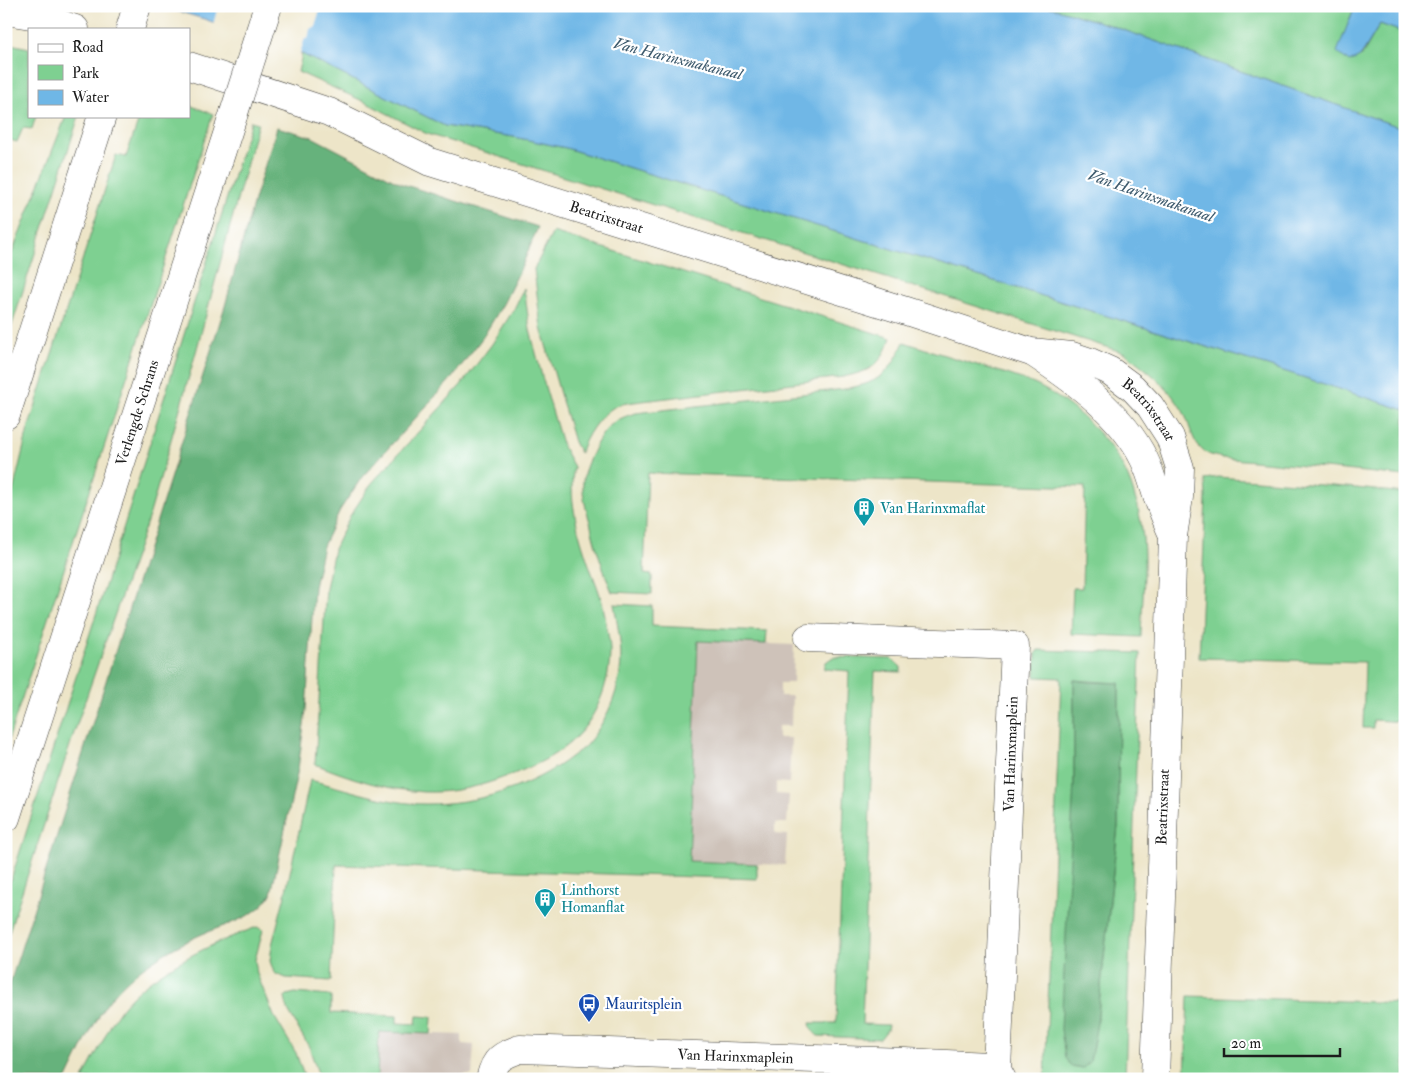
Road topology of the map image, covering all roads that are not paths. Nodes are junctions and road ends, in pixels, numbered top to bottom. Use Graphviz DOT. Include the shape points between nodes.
graph roads {
  1 [pos="137,6"];
  2 [pos="268,6"];
  3 [pos="6,11"];
  4 [pos="72,28"];
  5 [pos="130,28"];
  6 [pos="190,66"];
  7 [pos="101,118"];
  8 [pos="6,414"];
  9 [pos="808,638"];
  10 [pos="6,818"];
  11 [pos="1000,1074"];
  12 [pos="490,1079"];
  13 [pos="1155,1079"];
  1 -- 5 [label="street"];
  2 -- 10 [label="street, Verlengde Schrans, bridge"];
  3 -- 4 [label="street" via="37,16"];
  6 -- 13 [label="street, Beatrixstraat" via="329,112 430,162 1031,352 1058,369 1102,405 1144,458 1173,536"];
  7 -- 8 [label="street"];
  9 -- 11 [label="street, Van Harinxmaplein" via="1015,646"];
  11 -- 12 [label="street, Van Harinxmaplein" via="988,1066 520,1049 503,1055 493,1067"];
}
